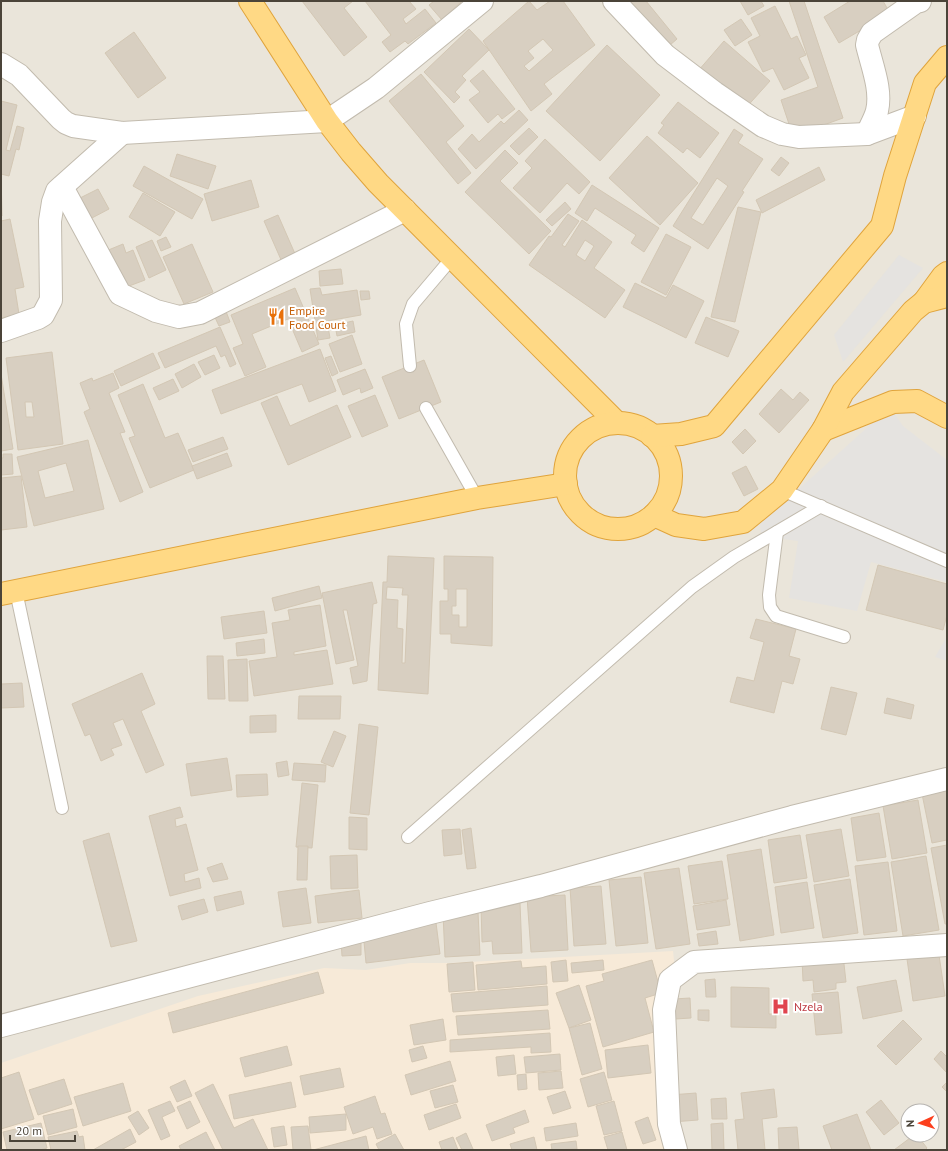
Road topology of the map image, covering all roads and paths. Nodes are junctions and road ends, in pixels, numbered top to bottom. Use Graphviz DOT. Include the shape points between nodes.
graph roads {
  1 [pos="250,1"];
  2 [pos="482,1"];
  3 [pos="614,1"];
  4 [pos="920,1"];
  5 [pos="947,57"];
  6 [pos="1,64"];
  7 [pos="915,116"];
  8 [pos="327,121"];
  9 [pos="122,133"];
  10 [pos="867,134"];
  11 [pos="62,187"];
  12 [pos="405,210"];
  13 [pos="452,258"];
  14 [pos="947,273"];
  15 [pos="947,296"];
  16 [pos="924,302"];
  17 [pos="1,331"];
  18 [pos="410,366"];
  19 [pos="426,408"];
  20 [pos="947,417"];
  21 [pos="617,423"];
  22 [pos="823,430"];
  23 [pos="652,436"];
  24 [pos="566,484"];
  25 [pos="782,490"];
  26 [pos="477,498"];
  27 [pos="821,506"];
  28 [pos="654,515"];
  29 [pos="777,532"];
  30 [pos="947,561"];
  31 [pos="9,592"];
  32 [pos="844,637"];
  33 [pos="947,779"];
  34 [pos="62,808"];
  35 [pos="408,837"];
  36 [pos="947,945"];
  37 [pos="1,1026"];
  38 [pos="676,1150"];
  1 -- 8 [label="highway"];
  2 -- 8 [label="street" via="376,88"];
  3 -- 10 [label="street" via="665,55 763,126 782,134 799,137"];
  4 -- 10 [label="street" via="872,33 868,40 879,100 877,112"];
  5 -- 7 [label="highway" via="926,83"];
  6 -- 9 [label="street" via="19,75 66,123"];
  7 -- 10 [label="street"];
  7 -- 23 [label="highway" via="882,226 714,426 681,434"];
  8 -- 9 [label="street"];
  8 -- 12 [label="highway" via="355,157"];
  9 -- 11 [label="street"];
  11 -- 12 [label="street" via="120,294 156,311 179,317 200,313"];
  11 -- 17 [label="street" via="57,191 53,202 50,221 51,300 43,315"];
  12 -- 13 [label="highway"];
  13 -- 18 [label="lane" via="413,304 406,324"];
  13 -- 21 [label="highway"];
  14 -- 16 [label="highway"];
  15 -- 16 [label="highway"];
  16 -- 22 [label="highway" via="913,311 843,392"];
  19 -- 26 [label="lane"];
  20 -- 22 [label="highway" via="918,401 892,402"];
  21 -- 23 [label="highway" via="630,424"];
  21 -- 24 [label="highway" via="604,425 582,437 568,458"];
  22 -- 25 [label="highway"];
  23 -- 28 [label="highway" via="661,445 670,469 668,494"];
  24 -- 26 [label="highway"];
  24 -- 28 [label="highway" via="575,507 595,524 619,529 632,527"];
  25 -- 27 [label="lane"];
  25 -- 28 [label="highway" via="743,522 704,529 676,525"];
  26 -- 31 [label="highway"];
  27 -- 29 [label="lane"];
  27 -- 30 [label="lane"];
  29 -- 32 [label="lane" via="770,607 776,616"];
  29 -- 35 [label="lane" via="734,557 692,587"];
  31 -- 34 [label="lane"];
  33 -- 37 [label="street" via="792,817 541,886"];
  36 -- 38 [label="street" via="694,962 670,980 664,1010 669,1124"];
}
